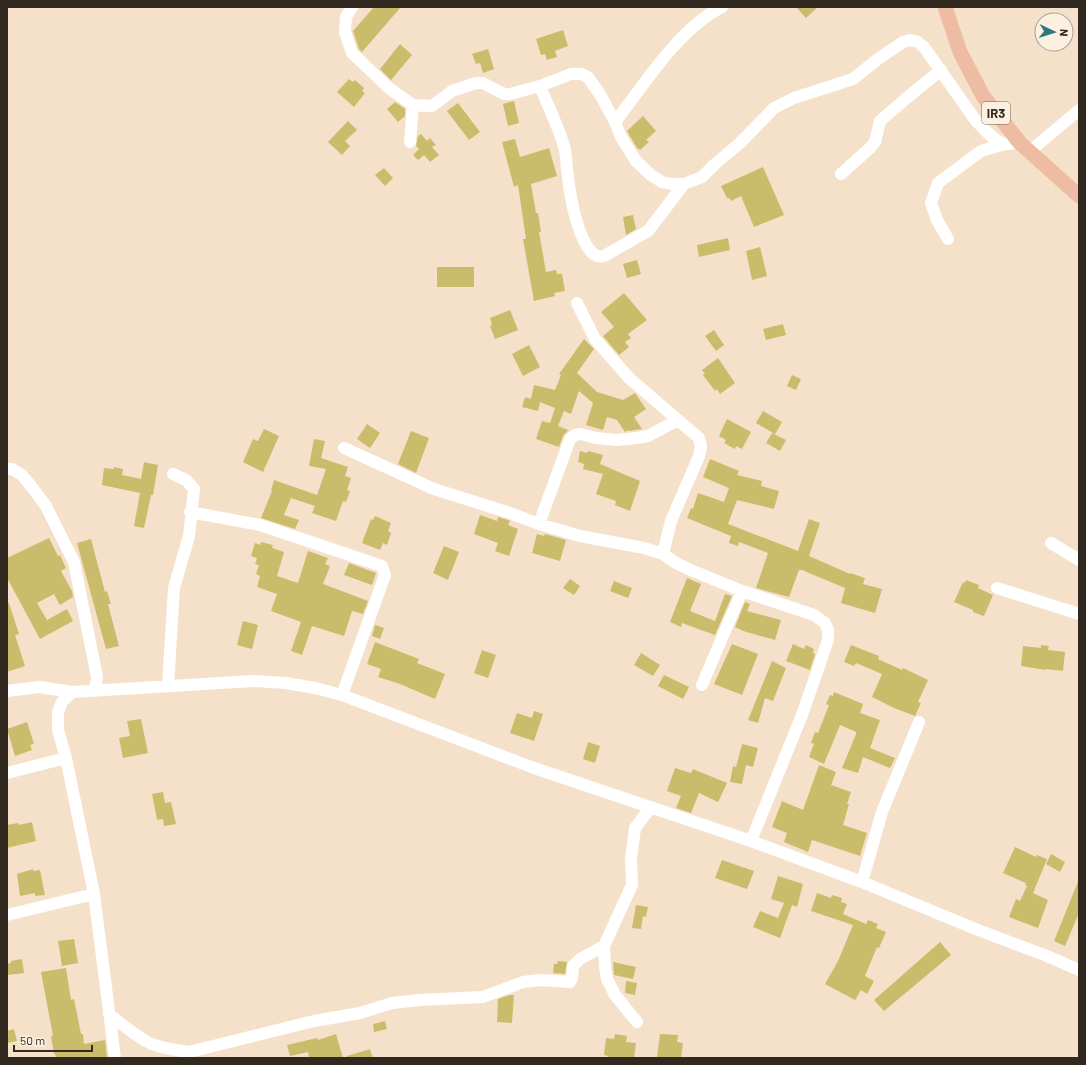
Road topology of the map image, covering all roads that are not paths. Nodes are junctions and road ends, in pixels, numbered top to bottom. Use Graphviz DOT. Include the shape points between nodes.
graph roads {
  1 [pos="352,7"];
  2 [pos="722,7"];
  3 [pos="944,7"];
  4 [pos="941,70"];
  5 [pos="540,86"];
  6 [pos="414,105"];
  7 [pos="1079,110"];
  8 [pos="615,122"];
  9 [pos="410,142"];
  10 [pos="1018,146"];
  11 [pos="841,174"];
  12 [pos="684,184"];
  13 [pos="1079,196"];
  14 [pos="948,239"];
  15 [pos="577,303"];
  16 [pos="678,420"];
  17 [pos="344,448"];
  18 [pos="7,469"];
  19 [pos="173,474"];
  20 [pos="190,512"];
  21 [pos="539,524"];
  22 [pos="1051,543"];
  23 [pos="663,554"];
  24 [pos="1079,560"];
  25 [pos="998,588"];
  26 [pos="742,591"];
  27 [pos="1079,614"];
  28 [pos="702,685"];
  29 [pos="168,686"];
  30 [pos="7,691"];
  31 [pos="95,691"];
  32 [pos="72,692"];
  33 [pos="342,696"];
  34 [pos="919,722"];
  35 [pos="66,758"];
  36 [pos="7,773"];
  37 [pos="651,807"];
  38 [pos="751,841"];
  39 [pos="862,882"];
  40 [pos="94,894"];
  41 [pos="7,915"];
  42 [pos="604,946"];
  43 [pos="1079,970"];
  44 [pos="109,1014"];
  45 [pos="637,1022"];
  46 [pos="115,1058"];
  1 -- 6 [label="street" via="346,17 345,32 352,53 390,89"];
  2 -- 8 [label="street" via="683,37"];
  3 -- 10 [label="main road, IR3" via="960,52 983,96"];
  4 -- 10 [label="street" via="976,121 997,140"];
  4 -- 11 [label="street" via="880,121 875,142"];
  4 -- 12 [label="street" via="918,42 903,42 853,79 794,98 774,108 740,144 702,177"];
  5 -- 6 [label="street" via="504,94 483,83 476,83 452,91 432,106"];
  5 -- 8 [label="street" via="571,74 588,77"];
  5 -- 12 [label="street" via="564,147 572,202 582,239 593,255 599,258 604,256 648,231"];
  6 -- 9 [label="street"];
  7 -- 10 [label="street"];
  8 -- 12 [label="street" via="632,155 651,175 662,182"];
  10 -- 13 [label="main road, IR3"];
  10 -- 14 [label="street" via="981,151 938,183 931,203"];
  15 -- 16 [label="street" via="595,339 629,378"];
  16 -- 21 [label="street" via="648,436 637,438 617,440 575,435 570,439"];
  16 -- 23 [label="street" via="699,438 701,446 671,521"];
  17 -- 21 [label="street" via="434,490"];
  18 -- 31 [label="street" via="22,475 46,506 74,562 97,677"];
  19 -- 20 [label="street" via="186,480 194,489"];
  20 -- 29 [label="street" via="189,536 174,588"];
  20 -- 33 [label="street" via="260,526 382,566 385,575"];
  21 -- 23 [label="street" via="580,536"];
  22 -- 24 [label="street"];
  23 -- 26 [label="street" via="693,571"];
  25 -- 27 [label="street"];
  26 -- 28 [label="street"];
  26 -- 38 [label="street" via="814,615 825,623 828,630 828,640 802,715"];
  29 -- 31 [label="street"];
  29 -- 33 [label="street" via="226,682 286,683"];
  30 -- 32 [label="street" via="38,687"];
  31 -- 32 [label="street"];
  32 -- 35 [label="street" via="62,702 58,712 58,730"];
  33 -- 37 [label="street" via="534,768"];
  34 -- 39 [label="street" via="882,812"];
  35 -- 36 [label="street"];
  35 -- 40 [label="street"];
  37 -- 38 [label="street"];
  37 -- 42 [label="street" via="635,828 631,860 632,885"];
  38 -- 39 [label="street"];
  39 -- 43 [label="street"];
  40 -- 41 [label="street"];
  40 -- 44 [label="street"];
  42 -- 44 [label="street" via="580,959 573,966 570,982 523,982 483,997 392,1003 360,1013 314,1021 189,1052 152,1044"];
  42 -- 45 [label="street" via="607,979 615,995"];
  44 -- 46 [label="street"];
}
